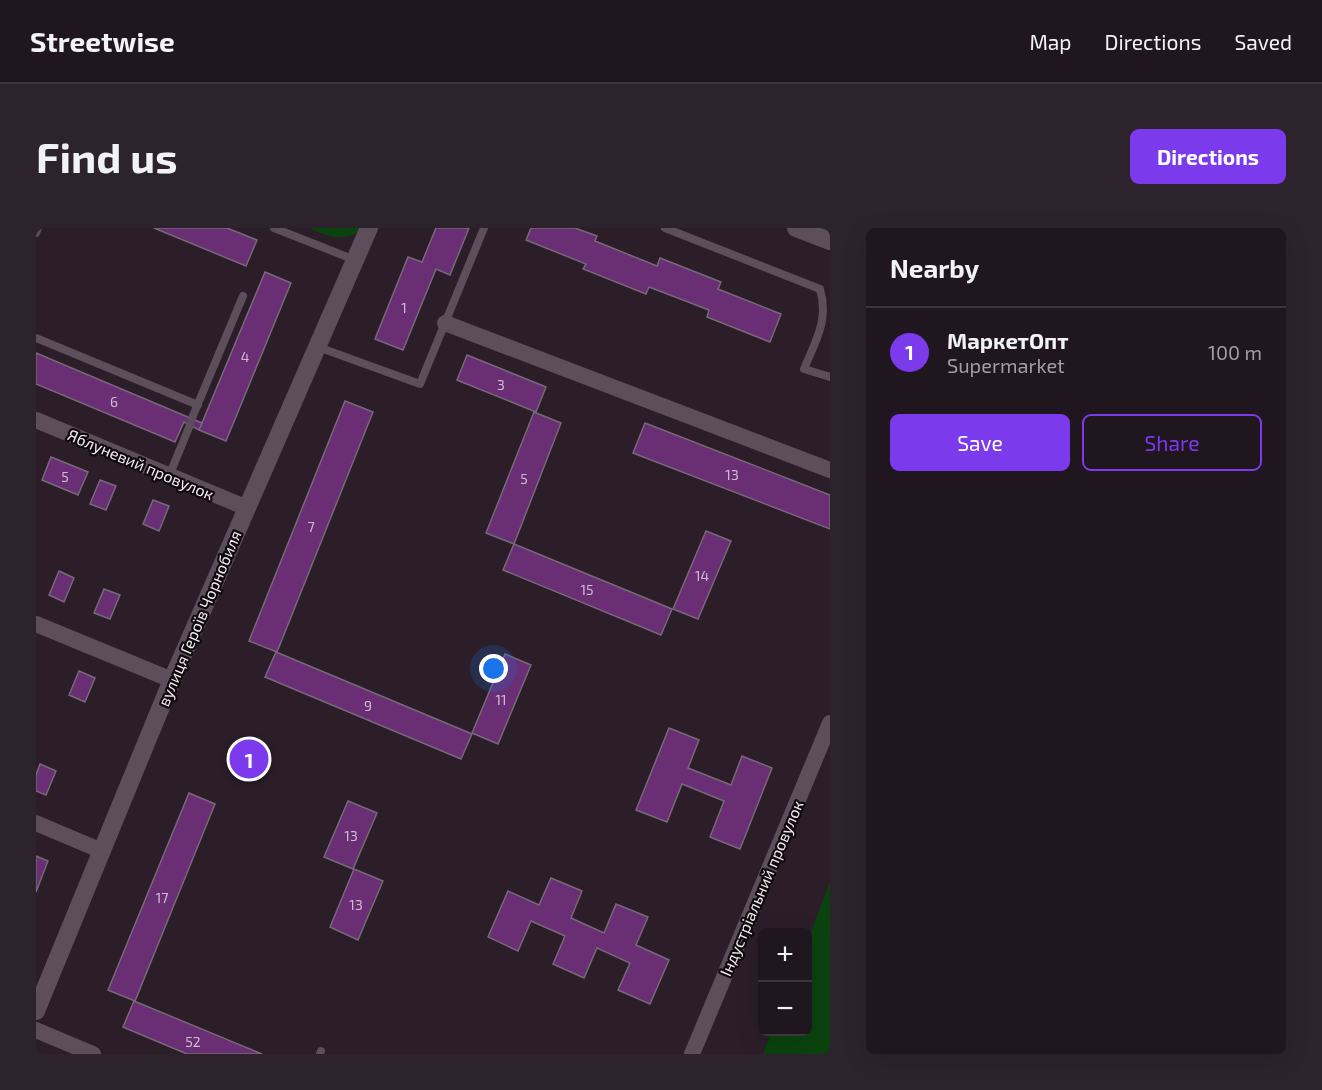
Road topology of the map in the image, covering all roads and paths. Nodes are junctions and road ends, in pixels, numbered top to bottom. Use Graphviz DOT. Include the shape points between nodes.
graph roads {
  1 [pos="38,228"];
  2 [pos="274,228"];
  3 [pos="369,228"];
  4 [pos="484,228"];
  5 [pos="665,228"];
  6 [pos="796,228"];
  7 [pos="36,233"];
  8 [pos="830,241"];
  9 [pos="355,261"];
  10 [pos="243,296"];
  11 [pos="445,322"];
  12 [pos="36,338"];
  13 [pos="318,347"];
  14 [pos="830,377"];
  15 [pos="198,405"];
  16 [pos="36,420"];
  17 [pos="830,470"];
  18 [pos="169,476"];
  19 [pos="247,508"];
  20 [pos="36,624"];
  21 [pos="172,680"];
  22 [pos="830,723"];
  23 [pos="36,823"];
  24 [pos="102,850"];
  25 [pos="36,1011"];
  26 [pos="36,1030"];
  27 [pos="93,1054"];
  28 [pos="692,1054"];
  1 -- 7 [label="lane"];
  2 -- 9 [label="lane"];
  3 -- 9 [label="street, вулиця Героїв Чорнобиля"];
  4 -- 11 [label="lane"];
  5 -- 14 [label="lane" via="820,289 824,319 804,369"];
  6 -- 8 [label="street"];
  9 -- 13 [label="street, вулиця Героїв Чорнобиля"];
  10 -- 15 [label="lane"];
  11 -- 13 [label="lane" via="420,384"];
  11 -- 17 [label="street"];
  12 -- 15 [label="lane"];
  13 -- 19 [label="street, вулиця Героїв Чорнобиля"];
  15 -- 18 [label="lane"];
  16 -- 18 [label="street, Яблуневий провулок"];
  18 -- 19 [label="street, Яблуневий провулок"];
  19 -- 21 [label="street, вулиця Героїв Чорнобиля"];
  20 -- 21 [label="street"];
  21 -- 24 [label="street, вулиця Героїв Чорнобиля"];
  22 -- 28 [label="street, Індустріальний провулок"];
  23 -- 24 [label="street"];
  24 -- 25 [label="street, вулиця Героїв Чорнобиля"];
  26 -- 27 [label="street"];
}
